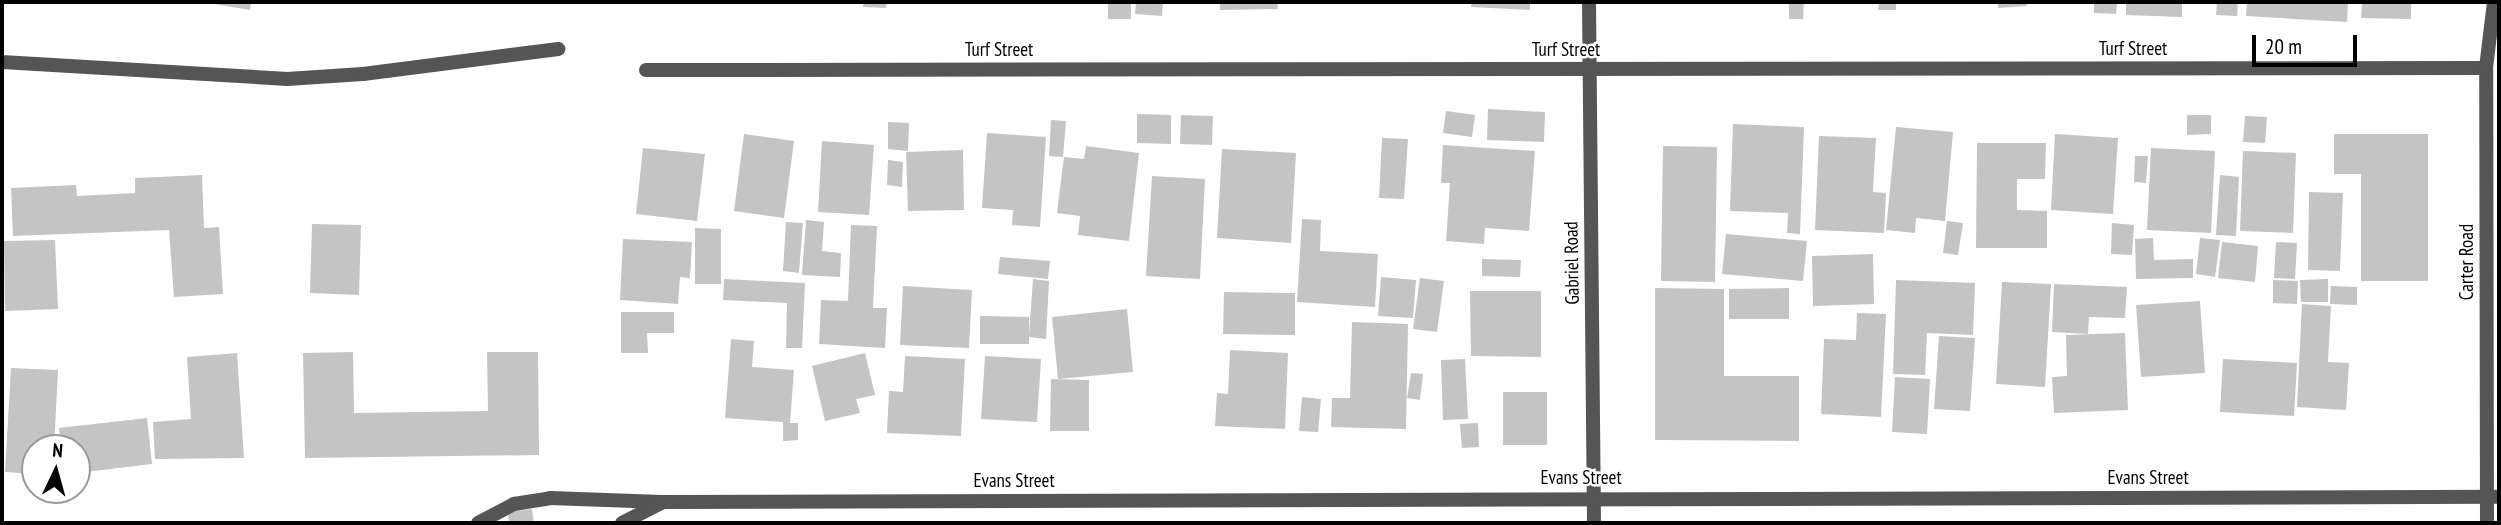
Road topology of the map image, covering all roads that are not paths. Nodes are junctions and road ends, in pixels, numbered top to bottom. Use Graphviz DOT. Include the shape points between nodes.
graph roads {
  1 [pos="1589,2"];
  2 [pos="2494,2"];
  3 [pos="558,49"];
  4 [pos="2,62"];
  5 [pos="2486,68"];
  6 [pos="646,70"];
  7 [pos="1588,70"];
  8 [pos="1594,497"];
  9 [pos="2493,497"];
  10 [pos="662,502"];
  11 [pos="478,523"];
  12 [pos="622,523"];
  13 [pos="1594,523"];
  14 [pos="2487,523"];
  1 -- 7 [label="street, Gabriel Road"];
  2 -- 5 [label="street, Carter Road"];
  3 -- 4 [label="street" via="363,75 287,79"];
  5 -- 7 [label="street, Turf Street"];
  5 -- 9 [label="street, Carter Road"];
  6 -- 7 [label="street, Turf Street"];
  7 -- 8 [label="street, Gabriel Road"];
  8 -- 9 [label="street, Evans Street"];
  8 -- 10 [label="street, Evans Street"];
  8 -- 13 [label="street, Gabriel Road"];
  9 -- 14 [label="street, Carter Road"];
  10 -- 11 [label="street, Evans Street" via="550,498 514,504"];
  10 -- 12 [label="street"];
}
